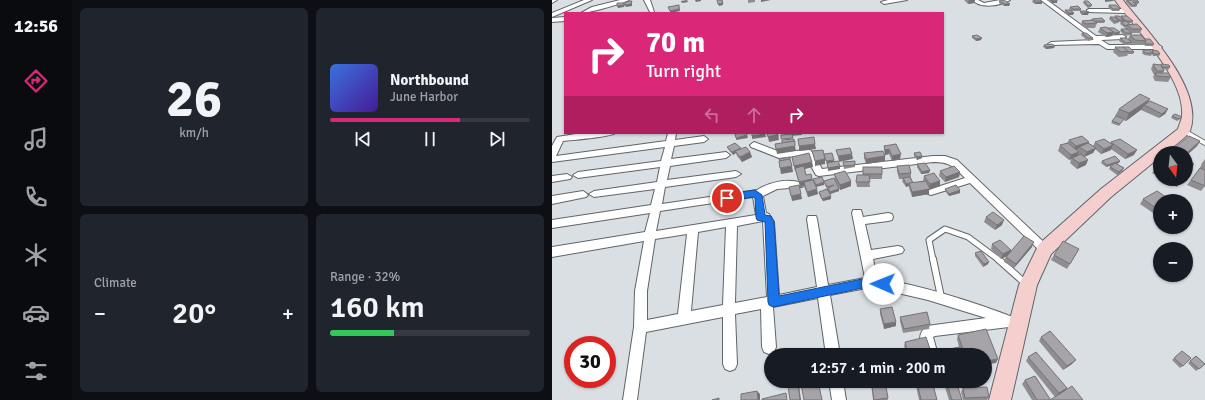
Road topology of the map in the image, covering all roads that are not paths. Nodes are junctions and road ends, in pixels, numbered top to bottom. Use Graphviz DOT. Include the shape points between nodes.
graph roads {
  1 [pos="572,0"];
  2 [pos="590,0"];
  3 [pos="626,0"];
  4 [pos="630,0"];
  5 [pos="647,0"];
  6 [pos="904,0"];
  7 [pos="974,0"];
  8 [pos="1007,0"];
  9 [pos="1044,0"];
  10 [pos="884,2"];
  11 [pos="1123,6"];
  12 [pos="552,8"];
  13 [pos="652,11"];
  14 [pos="1089,11"];
  15 [pos="586,12"];
  16 [pos="552,15"];
  17 [pos="564,19"];
  18 [pos="552,20"];
  19 [pos="1123,37"];
  20 [pos="1097,40"];
  21 [pos="1051,44"];
  22 [pos="1159,47"];
  23 [pos="1184,131"];
  24 [pos="600,134"];
  25 [pos="672,134"];
  26 [pos="704,138"];
  27 [pos="670,143"];
  28 [pos="1205,143"];
  29 [pos="754,146"];
  30 [pos="552,155"];
  31 [pos="726,155"];
  32 [pos="552,159"];
  33 [pos="666,162"];
  34 [pos="736,174"];
  35 [pos="578,175"];
  36 [pos="567,177"];
  37 [pos="552,179"];
  38 [pos="972,179"];
  39 [pos="660,184"];
  40 [pos="799,185"];
  41 [pos="931,192"];
  42 [pos="594,194"];
  43 [pos="583,195"];
  44 [pos="758,195"];
  45 [pos="552,200"];
  46 [pos="656,208"];
  47 [pos="761,217"];
  48 [pos="888,217"];
  49 [pos="812,219"];
  50 [pos="732,222"];
  51 [pos="552,224"];
  52 [pos="693,229"];
  53 [pos="650,235"];
  54 [pos="1045,249"];
  55 [pos="898,250"];
  56 [pos="552,252"];
  57 [pos="866,255"];
  58 [pos="872,282"];
  59 [pos="1028,285"];
  60 [pos="824,292"];
  61 [pos="941,297"];
  62 [pos="770,302"];
  63 [pos="729,310"];
  64 [pos="684,317"];
  65 [pos="1014,323"];
  66 [pos="640,327"];
  67 [pos="770,347"];
  68 [pos="832,348"];
  69 [pos="929,348"];
  70 [pos="730,364"];
  71 [pos="837,388"];
  72 [pos="630,400"];
  73 [pos="839,400"];
  74 [pos="1000,400"];
  1 -- 12 [label="street"];
  2 -- 16 [label="street"];
  3 -- 4 [label="street"];
  3 -- 15 [label="street"];
  5 -- 13 [label="street"];
  6 -- 10 [label="street"];
  7 -- 8 [label="street" via="984,4"];
  9 -- 20 [label="street"];
  11 -- 14 [label="street"];
  11 -- 22 [label="street"];
  17 -- 18 [label="street"];
  19 -- 20 [label="street"];
  20 -- 21 [label="street"];
  20 -- 22 [label="street" via="1111,47"];
  22 -- 23 [label="street" via="1173,63 1190,99 1190,121"];
  23 -- 28 [label="lane"];
  23 -- 54 [label="street" via="1106,193"];
  24 -- 30 [label="street" via="560,139"];
  25 -- 27 [label="street"];
  26 -- 27 [label="street"];
  27 -- 32 [label="street"];
  27 -- 33 [label="street"];
  29 -- 38 [label="street" via="779,155 807,152 819,173 945,159 954,162"];
  31 -- 33 [label="street"];
  33 -- 35 [label="street"];
  33 -- 39 [label="street"];
  34 -- 39 [label="street"];
  36 -- 37 [label="street"];
  38 -- 41 [label="street"];
  38 -- 54 [label="street"];
  39 -- 42 [label="street"];
  39 -- 46 [label="street"];
  40 -- 44 [label="street" via="781,185 763,190"];
  43 -- 45 [label="street"];
  44 -- 46 [label="street" via="755,193"];
  44 -- 47 [label="street"];
  46 -- 51 [label="street"];
  46 -- 53 [label="street"];
  47 -- 50 [label="street"];
  47 -- 62 [label="street" via="768,219 769,222"];
  48 -- 57 [label="street" via="858,217"];
  49 -- 60 [label="street"];
  50 -- 52 [label="street"];
  50 -- 63 [label="street"];
  52 -- 53 [label="street"];
  52 -- 64 [label="street"];
  53 -- 56 [label="street"];
  53 -- 66 [label="street" via="641,291"];
  54 -- 59 [label="street" via="1038,259"];
  55 -- 57 [label="street"];
  57 -- 58 [label="street"];
  58 -- 60 [label="street"];
  58 -- 61 [label="street"];
  59 -- 61 [label="lane" via="964,233 945,229 929,240"];
  59 -- 65 [label="street"];
  60 -- 62 [label="street"];
  60 -- 68 [label="street"];
  61 -- 65 [label="street"];
  62 -- 63 [label="street"];
  62 -- 67 [label="street"];
  63 -- 64 [label="street"];
  63 -- 70 [label="street"];
  64 -- 66 [label="street"];
  65 -- 69 [label="street" via="932,330 926,335"];
  65 -- 74 [label="street"];
  66 -- 72 [label="street"];
  71 -- 73 [label="street"];
}
